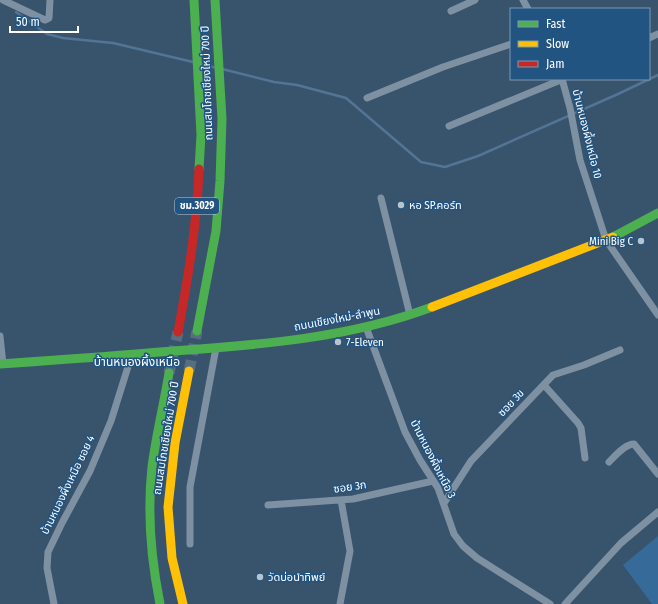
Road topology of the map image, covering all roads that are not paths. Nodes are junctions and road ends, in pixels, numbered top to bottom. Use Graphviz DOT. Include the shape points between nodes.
graph roads {
  1 [pos="3,0"];
  2 [pos="50,0"];
  3 [pos="194,0"];
  4 [pos="216,0"];
  5 [pos="474,0"];
  6 [pos="451,11"];
  7 [pos="510,44"];
  8 [pos="561,80"];
  9 [pos="563,80"];
  10 [pos="367,98"];
  11 [pos="449,126"];
  12 [pos="381,198"];
  13 [pos="658,213"];
  14 [pos="606,240"];
  15 [pos="410,315"];
  16 [pos="658,315"];
  17 [pos="366,327"];
  18 [pos="197,331"];
  19 [pos="178,332"];
  20 [pos="0,336"];
  21 [pos="216,348"];
  22 [pos="620,350"];
  23 [pos="132,354"];
  24 [pos="2,364"];
  25 [pos="189,371"];
  26 [pos="169,373"];
  27 [pos="544,385"];
  28 [pos="585,458"];
  29 [pos="609,462"];
  30 [pos="658,474"];
  31 [pos="433,481"];
  32 [pos="341,500"];
  33 [pos="444,503"];
  34 [pos="268,505"];
  35 [pos="658,512"];
  36 [pos="190,544"];
  37 [pos="54,604"];
  38 [pos="160,604"];
  39 [pos="183,604"];
  40 [pos="340,604"];
  41 [pos="550,604"];
  42 [pos="565,604"];
  1 -- 2 [label="street" via="45,20 49,18"];
  3 -- 19 [label="main road, ถนนสมโภชเชียงใหม่ 700 ปี / ชม.3029" via="201,135 192,260"];
  4 -- 18 [label="main road, ถนนสมโภชเชียงใหม่ 700 ปี / ชม.3029" via="222,119 216,231"];
  5 -- 6 [label="street"];
  7 -- 10 [label="street" via="443,67"];
  8 -- 11 [label="street"];
  9 -- 14 [label="street, บ้านหนองผึ้งเหนือ 10" via="580,160"];
  12 -- 15 [label="street"];
  13 -- 14 [label="main road, ถนนเชียงใหม่-ลำพูน"];
  14 -- 15 [label="main road, ถนนเชียงใหม่-ลำพูน"];
  14 -- 16 [label="street, บ้านหนองผึ้งเหนือ 10"];
  15 -- 17 [label="main road, ถนนเชียงใหม่-ลำพูน"];
  17 -- 21 [label="main road, ถนนเชียงใหม่-ลำพูน" via="285,341"];
  17 -- 31 [label="street, บ้านหนองผึ้งเหนือ 3" via="406,432"];
  20 -- 24 [label="street"];
  21 -- 23 [label="main road, ถนนเชียงใหม่-ลำพูน"];
  21 -- 36 [label="street" via="190,487"];
  22 -- 27 [label="street, ซอย 3ข" via="553,376"];
  23 -- 24 [label="main road, ถนนเชียงใหม่-ลำพูน"];
  23 -- 37 [label="street, บ้านหนองผึ้งเหนือ ซอย 4" via="111,421 90,471 48,552 47,568"];
  25 -- 39 [label="main road, ถนนสมโภชเชียงใหม่ 700 ปี" via="168,507 172,558"];
  26 -- 38 [label="main road, ถนนสมโภชเชียงใหม่ 700 ปี" via="152,466 149,531"];
  27 -- 28 [label="street" via="581,428"];
  27 -- 33 [label="street, ซอย 3ข" via="471,461"];
  29 -- 30 [label="street" via="630,444 634,444"];
  31 -- 32 [label="street, ซอย 3ก"];
  31 -- 33 [label="street, บ้านหนองผึ้งเหนือ 3"];
  32 -- 34 [label="street, ซอย 3ก"];
  32 -- 40 [label="street" via="350,551"];
  33 -- 41 [label="street, บ้านหนองผึ้งเหนือ 3" via="454,534 463,546 477,558"];
  35 -- 42 [label="street" via="621,543"];
}
